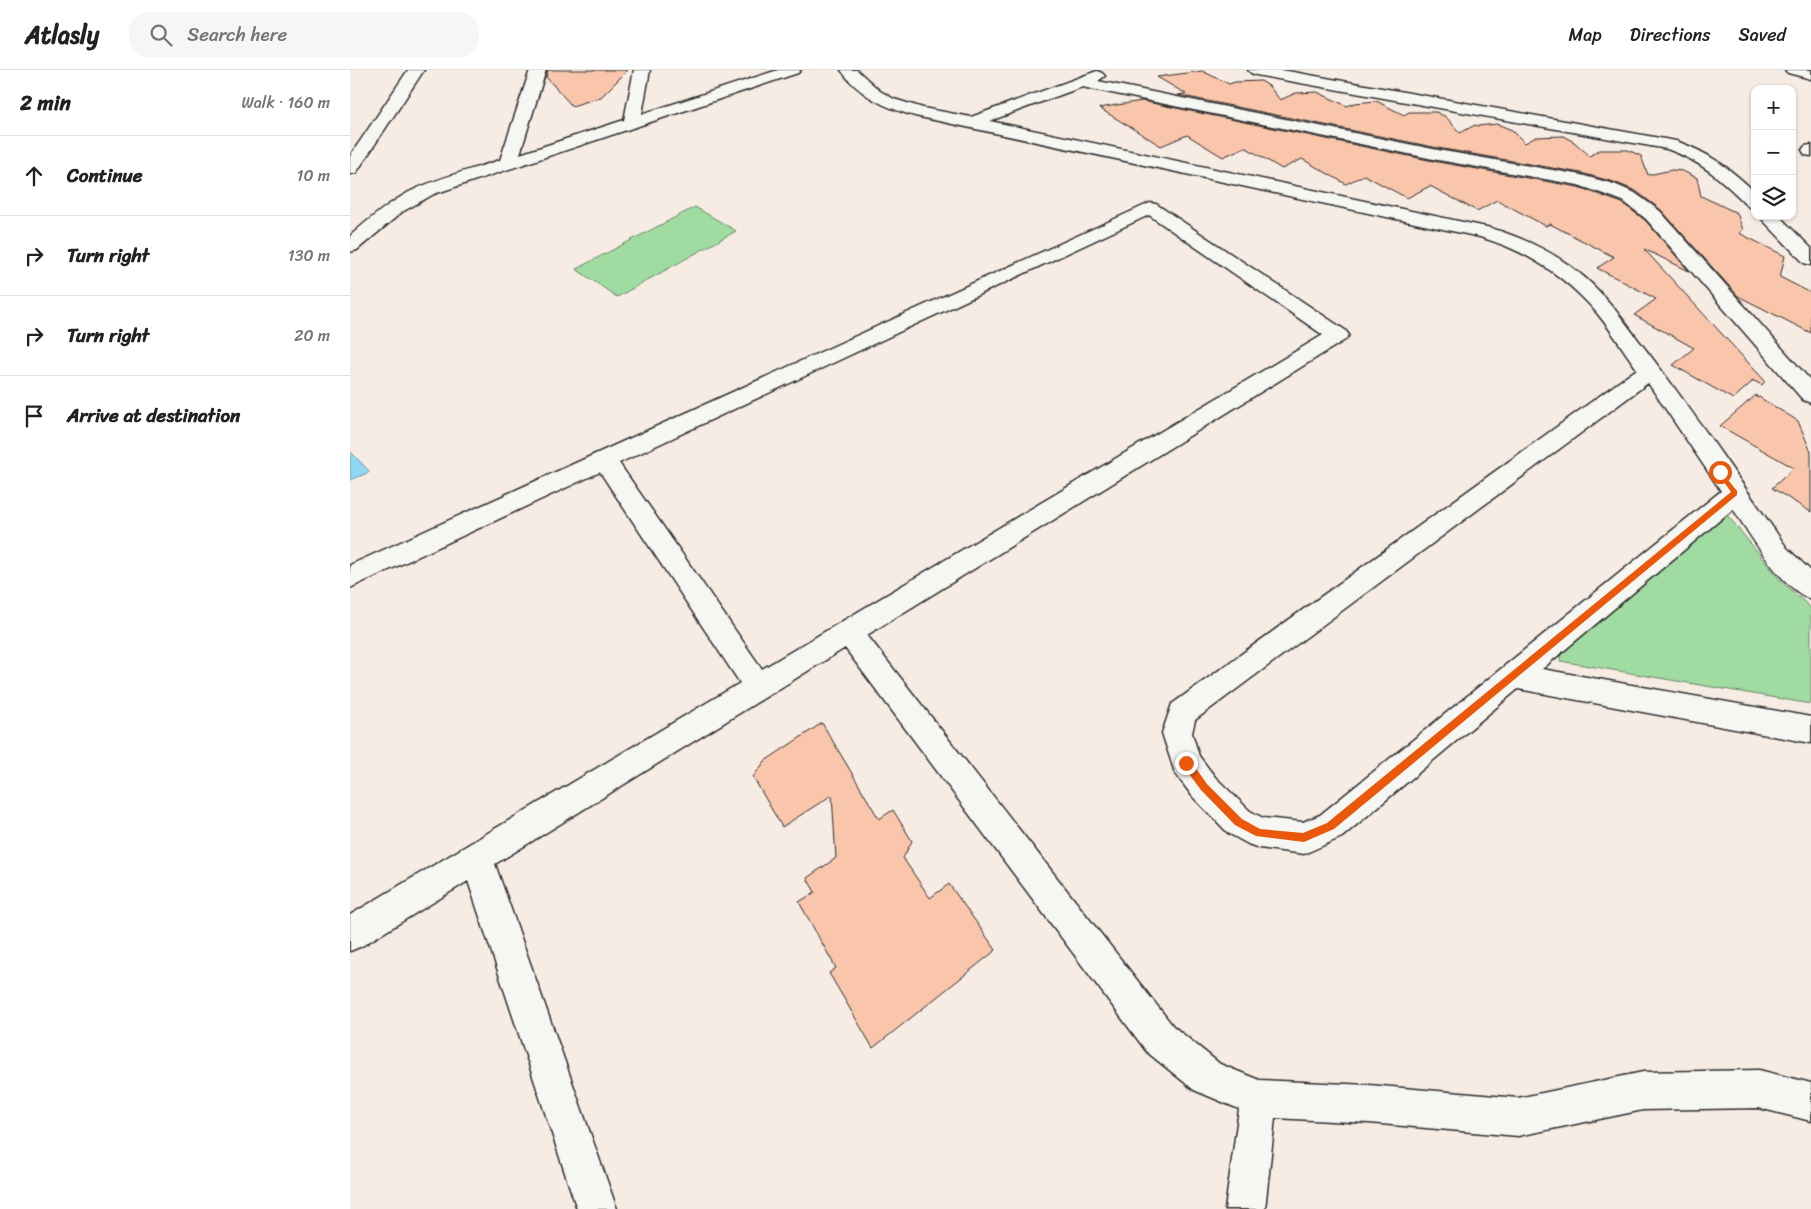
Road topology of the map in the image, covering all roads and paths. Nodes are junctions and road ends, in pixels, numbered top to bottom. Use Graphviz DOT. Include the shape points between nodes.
graph roads {
  1 [pos="416,70"];
  2 [pos="538,70"];
  3 [pos="642,70"];
  4 [pos="793,70"];
  5 [pos="849,70"];
  6 [pos="1114,70"];
  7 [pos="1256,70"];
  8 [pos="1793,70"];
  9 [pos="1811,74"];
  10 [pos="1080,82"];
  11 [pos="972,122"];
  12 [pos="632,123"];
  13 [pos="508,164"];
  14 [pos="350,169"];
  15 [pos="1751,199"];
  16 [pos="1772,220"];
  17 [pos="350,246"];
  18 [pos="1811,259"];
  19 [pos="1650,370"];
  20 [pos="1811,395"];
  21 [pos="604,460"];
  22 [pos="1735,493"];
  23 [pos="350,577"];
  24 [pos="1811,588"];
  25 [pos="849,632"];
  26 [pos="1513,676"];
  27 [pos="758,686"];
  28 [pos="1811,730"];
  29 [pos="476,857"];
  30 [pos="350,934"];
  31 [pos="1260,1099"];
  32 [pos="1811,1102"];
  33 [pos="598,1209"];
  34 [pos="1245,1209"];
  1 -- 14 [label="street"];
  2 -- 13 [label="street"];
  3 -- 12 [label="street"];
  4 -- 12 [label="street" via="727,85"];
  5 -- 11 [label="street" via="863,86 892,104 914,112"];
  6 -- 10 [label="street"];
  7 -- 15 [label="street" via="1670,145 1714,162"];
  8 -- 9 [label="street"];
  10 -- 11 [label="street"];
  10 -- 20 [label="street" via="1581,180 1608,188 1629,197 1653,215"];
  11 -- 19 [label="street" via="1425,218 1512,241 1547,259 1595,298"];
  12 -- 13 [label="street"];
  13 -- 17 [label="street" via="407,199"];
  16 -- 18 [label="street"];
  19 -- 22 [label="street"];
  19 -- 26 [label="street" via="1182,714 1177,733 1186,763 1204,787 1239,822 1259,833 1304,838 1331,826"];
  21 -- 23 [label="street"];
  21 -- 25 [label="street" via="1150,208 1338,334"];
  21 -- 27 [label="street"];
  22 -- 24 [label="street" via="1778,555"];
  22 -- 26 [label="street"];
  25 -- 27 [label="street"];
  25 -- 31 [label="street" via="1160,1039 1207,1077"];
  26 -- 28 [label="street"];
  27 -- 29 [label="street"];
  29 -- 30 [label="street"];
  29 -- 33 [label="street"];
  31 -- 32 [label="street" via="1369,1104 1518,1117 1643,1091 1759,1089"];
  31 -- 34 [label="street"];
}
